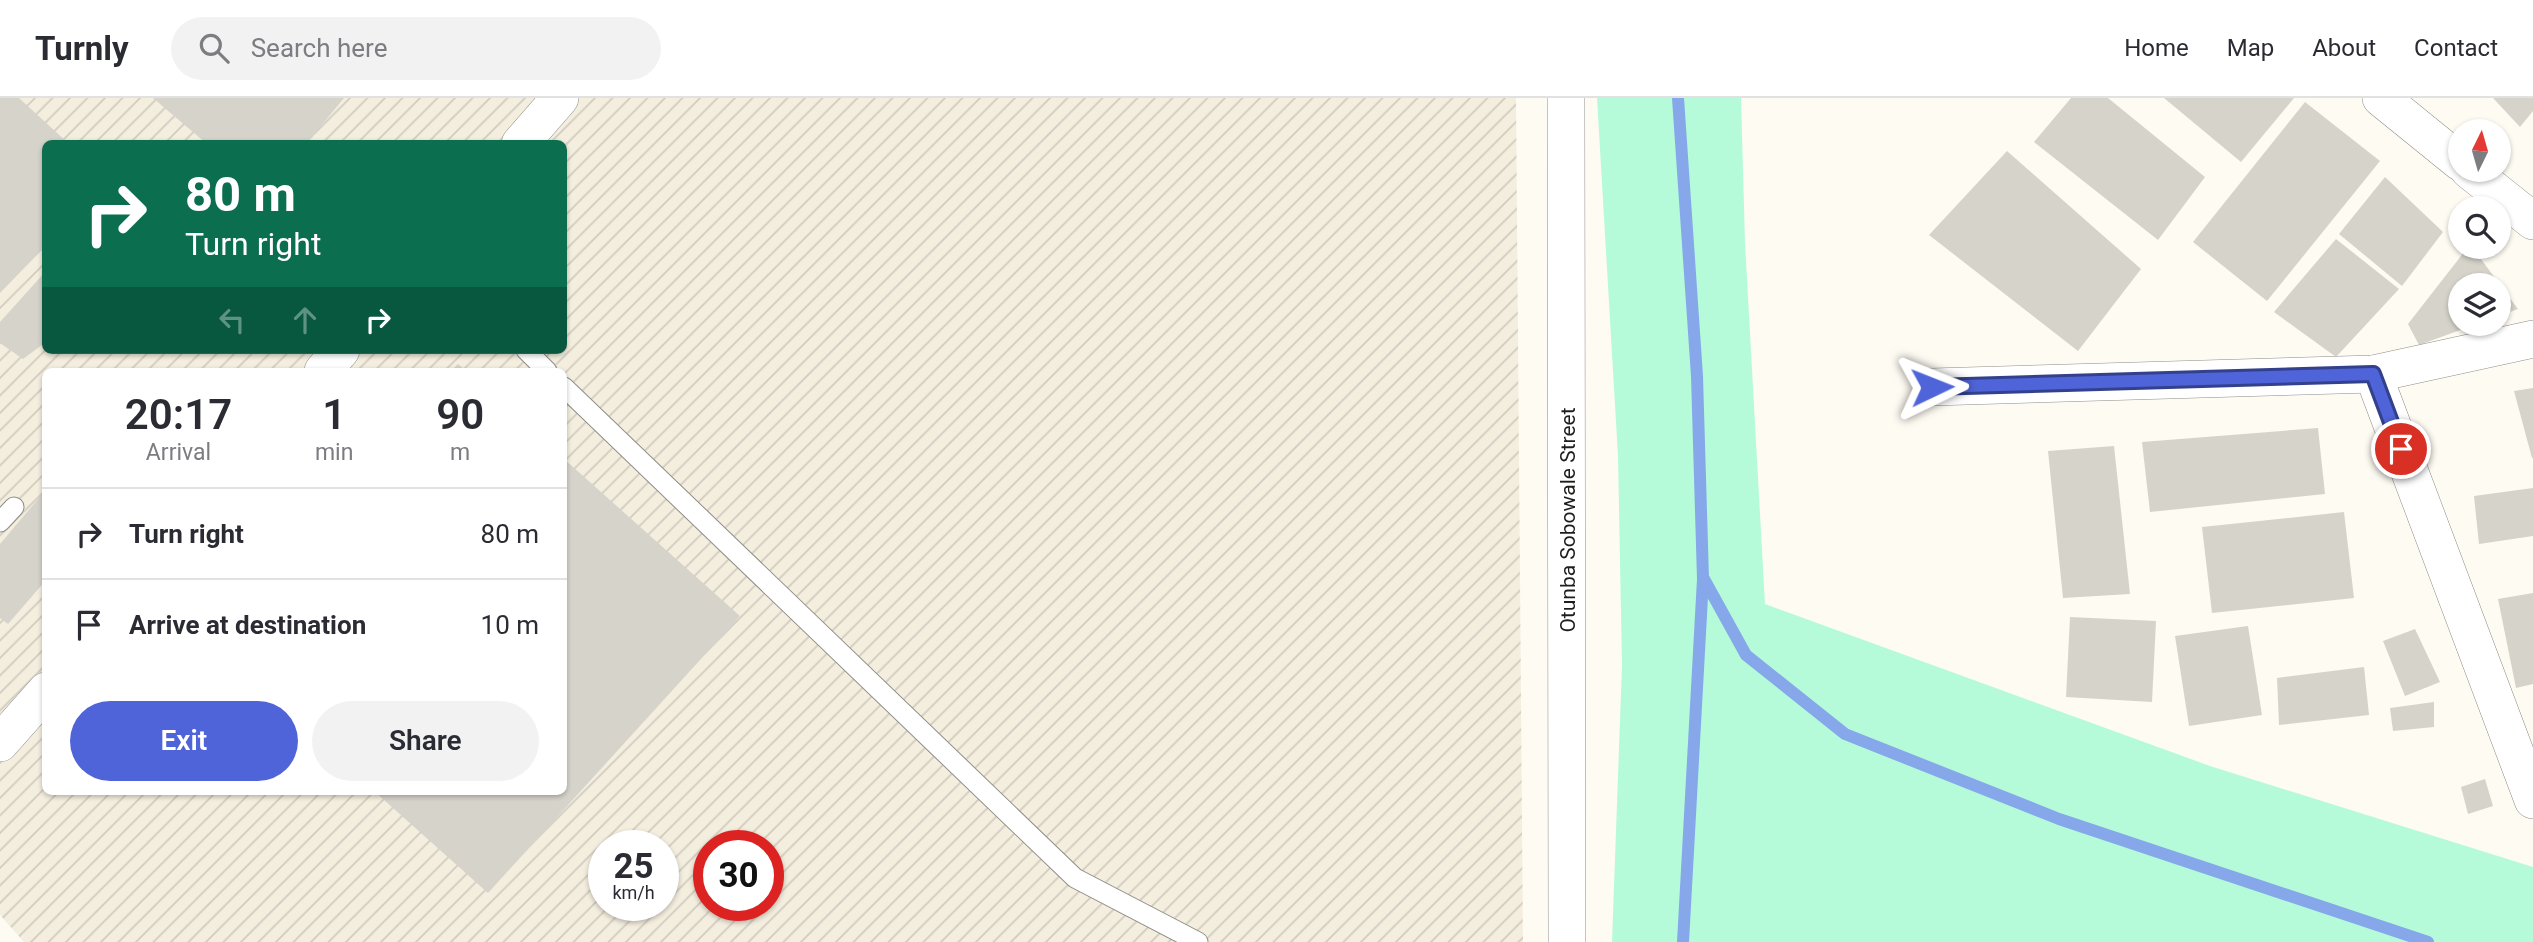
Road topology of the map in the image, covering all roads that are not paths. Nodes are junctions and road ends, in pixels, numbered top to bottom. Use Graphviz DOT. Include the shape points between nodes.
graph roads {
  1 [pos="560,98"];
  2 [pos="1566,98"];
  3 [pos="2381,98"];
  4 [pos="523,140"];
  5 [pos="2448,152"];
  6 [pos="2484,182"];
  7 [pos="2533,221"];
  8 [pos="2533,339"];
  9 [pos="338,354"];
  10 [pos="530,354"];
  11 [pos="326,368"];
  12 [pos="544,368"];
  13 [pos="2373,374"];
  14 [pos="1932,387"];
  15 [pos="567,390"];
  16 [pos="14,507"];
  17 [pos="0,522"];
  18 [pos="42,696"];
  19 [pos="0,743"];
  20 [pos="2533,800"];
  21 [pos="1198,942"];
  22 [pos="1567,942"];
  1 -- 4 [label="street"];
  2 -- 22 [label="street, Otunba Sobowale Street"];
  3 -- 5 [label="street"];
  6 -- 7 [label="street"];
  8 -- 13 [label="street"];
  9 -- 11 [label="street"];
  10 -- 12 [label="lane"];
  13 -- 14 [label="street"];
  13 -- 20 [label="street"];
  15 -- 21 [label="lane" via="1075,878"];
  16 -- 17 [label="lane"];
  18 -- 19 [label="street"];
}
